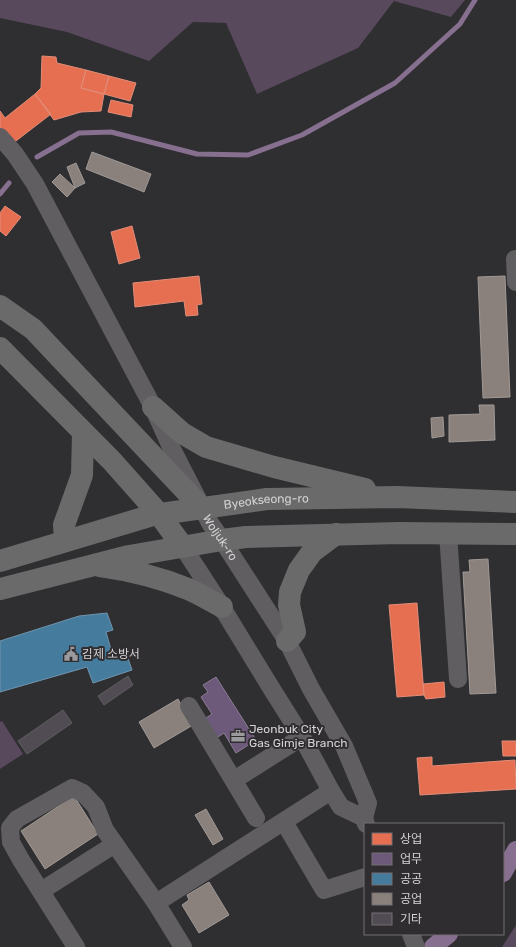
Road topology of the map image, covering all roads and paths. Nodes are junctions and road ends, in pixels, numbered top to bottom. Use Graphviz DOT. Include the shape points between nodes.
graph roads {
  1 [pos="0,137"];
  2 [pos="515,259"];
  3 [pos="516,282"];
  4 [pos="0,306"];
  5 [pos="0,348"];
  6 [pos="153,406"];
  7 [pos="83,432"];
  8 [pos="397,497"];
  9 [pos="516,502"];
  10 [pos="202,508"];
  11 [pos="159,514"];
  12 [pos="448,533"];
  13 [pos="336,534"];
  14 [pos="516,534"];
  15 [pos="222,540"];
  16 [pos="65,541"];
  17 [pos="183,547"];
  18 [pos="0,561"];
  19 [pos="93,565"];
  20 [pos="0,589"];
  21 [pos="222,607"];
  22 [pos="287,641"];
  23 [pos="458,679"];
  24 [pos="189,706"];
  25 [pos="302,737"];
  26 [pos="234,780"];
  27 [pos="331,791"];
  28 [pos="256,818"];
  29 [pos="365,821"];
  30 [pos="284,822"];
  31 [pos="115,844"];
  32 [pos="364,877"];
  33 [pos="41,891"];
  34 [pos="156,903"];
  35 [pos="411,935"];
  36 [pos="76,947"];
  37 [pos="183,947"];
  38 [pos="416,947"];
  1 -- 6 [label="street" via="35,184"];
  2 -- 3 [label="street"];
  4 -- 10 [label="main road, Woljuk-ro" via="33,330"];
  5 -- 7 [label="main road, Woljuk-ro"];
  6 -- 8 [label="main road" via="182,433 206,447 274,467"];
  6 -- 10 [label="street"];
  7 -- 11 [label="main road, Woljuk-ro"];
  7 -- 16 [label="main road" via="82,475 64,525"];
  8 -- 9 [label="main road, Byeokseong-ro"];
  8 -- 10 [label="main road, Byeokseong-ro" via="267,499"];
  10 -- 11 [label="main road, Byeokseong-ro"];
  10 -- 15 [label="street, Woljuk-ro"];
  11 -- 16 [label="main road, Byeokseong-ro"];
  11 -- 17 [label="main road, Woljuk-ro"];
  12 -- 13 [label="main road"];
  12 -- 14 [label="main road"];
  12 -- 23 [label="street"];
  13 -- 15 [label="main road"];
  13 -- 22 [label="main road" via="312,552 299,570 290,592 289,605 295,632"];
  15 -- 17 [label="main road"];
  15 -- 22 [label="street, Woljuk-ro"];
  16 -- 18 [label="main road, Byeokseong-ro"];
  17 -- 19 [label="main road"];
  17 -- 21 [label="street, Woljuk-ro"];
  19 -- 20 [label="main road"];
  19 -- 21 [label="main road" via="149,576 188,590"];
  21 -- 25 [label="street, Woljuk-ro"];
  22 -- 29 [label="street, Woljuk-ro" via="344,746 368,803"];
  24 -- 26 [label="street"];
  25 -- 26 [label="street"];
  25 -- 27 [label="street, Woljuk-ro"];
  26 -- 28 [label="street"];
  27 -- 29 [label="street, Woljuk-ro" via="341,807"];
  27 -- 30 [label="street"];
  30 -- 32 [label="street" via="324,890"];
  30 -- 34 [label="street"];
  31 -- 33 [label="street"];
  31 -- 33 [label="street" via="105,830 96,807 83,792 72,788 17,819 10,828 11,842"];
  31 -- 34 [label="street"];
  33 -- 36 [label="street"];
  34 -- 37 [label="street"];
  35 -- 38 [label="street"];
}
